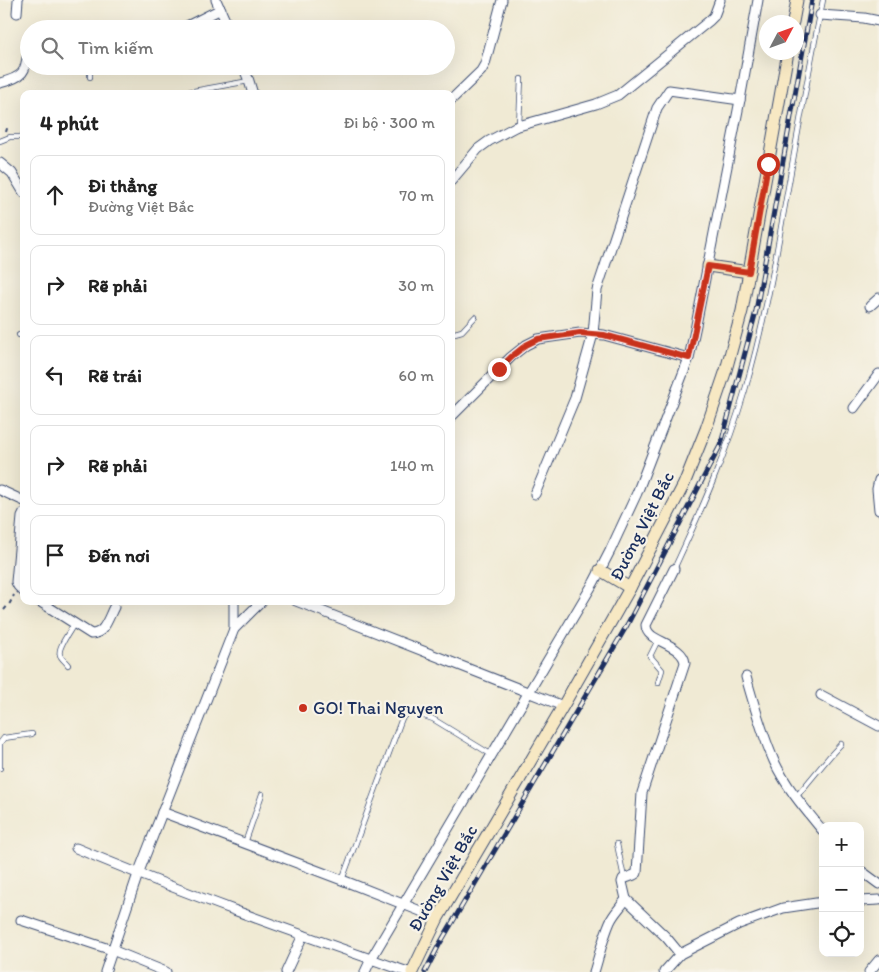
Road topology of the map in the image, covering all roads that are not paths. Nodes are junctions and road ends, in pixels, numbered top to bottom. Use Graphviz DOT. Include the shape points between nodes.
graph roads {
  1 [pos="18,0"];
  2 [pos="216,0"];
  3 [pos="502,0"];
  4 [pos="720,0"];
  5 [pos="758,0"];
  6 [pos="798,0"];
  7 [pos="823,0"];
  8 [pos="221,9"];
  9 [pos="17,13"];
  10 [pos="795,15"];
  11 [pos="820,15"];
  12 [pos="199,20"];
  13 [pos="225,20"];
  14 [pos="879,21"];
  15 [pos="787,60"];
  16 [pos="20,75"];
  17 [pos="247,75"];
  18 [pos="521,79"];
  19 [pos="249,81"];
  20 [pos="0,83"];
  21 [pos="199,90"];
  22 [pos="251,90"];
  23 [pos="455,96"];
  24 [pos="740,100"];
  25 [pos="519,125"];
  26 [pos="20,137"];
  27 [pos="0,141"];
  28 [pos="0,163"];
  29 [pos="455,176"];
  30 [pos="20,186"];
  31 [pos="708,266"];
  32 [pos="749,272"];
  33 [pos="879,298"];
  34 [pos="870,306"];
  35 [pos="475,317"];
  36 [pos="455,333"];
  37 [pos="593,334"];
  38 [pos="689,358"];
  39 [pos="879,374"];
  40 [pos="854,408"];
  41 [pos="455,413"];
  42 [pos="879,480"];
  43 [pos="0,490"];
  44 [pos="535,494"];
  45 [pos="20,499"];
  46 [pos="879,510"];
  47 [pos="20,539"];
  48 [pos="600,570"];
  49 [pos="674,570"];
  50 [pos="20,588"];
  51 [pos="630,588"];
  52 [pos="45,605"];
  53 [pos="234,605"];
  54 [pos="258,605"];
  55 [pos="306,605"];
  56 [pos="114,607"];
  57 [pos="74,624"];
  58 [pos="234,629"];
  59 [pos="658,640"];
  60 [pos="68,665"];
  61 [pos="746,677"];
  62 [pos="658,683"];
  63 [pos="529,693"];
  64 [pos="821,695"];
  65 [pos="563,706"];
  66 [pos="879,726"];
  67 [pos="32,734"];
  68 [pos="0,742"];
  69 [pos="841,744"];
  70 [pos="492,755"];
  71 [pos="0,768"];
  72 [pos="262,794"];
  73 [pos="796,797"];
  74 [pos="162,812"];
  75 [pos="819,826"];
  76 [pos="245,843"];
  77 [pos="617,844"];
  78 [pos="76,848"];
  79 [pos="864,873"];
  80 [pos="138,874"];
  81 [pos="624,878"];
  82 [pos="342,880"];
  83 [pos="879,884"];
  84 [pos="626,899"];
  85 [pos="879,900"];
  86 [pos="864,901"];
  87 [pos="819,903"];
  88 [pos="404,905"];
  89 [pos="438,918"];
  90 [pos="21,920"];
  91 [pos="303,936"];
  92 [pos="112,950"];
  93 [pos="680,954"];
  94 [pos="371,959"];
  95 [pos="879,960"];
  96 [pos="105,972"];
  97 [pos="166,972"];
  98 [pos="286,972"];
  99 [pos="365,972"];
  100 [pos="408,972"];
  101 [pos="412,972"];
  102 [pos="594,972"];
  103 [pos="664,972"];
  104 [pos="869,972"];
  1 -- 9 [label="street"];
  2 -- 8 [label="street"];
  3 -- 23 [label="street" via="485,64"];
  4 -- 25 [label="street" via="709,21 618,95"];
  5 -- 24 [label="street"];
  6 -- 10 [label="main road"];
  7 -- 11 [label="lane"];
  8 -- 12 [label="street"];
  8 -- 13 [label="street"];
  11 -- 14 [label="street"];
  11 -- 49 [label="lane" via="769,293 755,352 726,448"];
  15 -- 32 [label="main road, Đường Việt Bắc"];
  16 -- 20 [label="street"];
  17 -- 19 [label="street"];
  18 -- 25 [label="lane"];
  19 -- 21 [label="lane"];
  19 -- 22 [label="street"];
  24 -- 31 [label="street"];
  24 -- 37 [label="street" via="669,90 657,108 597,290"];
  25 -- 29 [label="street" via="478,149"];
  26 -- 27 [label="lane"];
  28 -- 30 [label="street" via="12,173"];
  31 -- 32 [label="main road"];
  31 -- 38 [label="street"];
  32 -- 51 [label="main road, Đường Việt Bắc" via="726,370 706,429 684,484"];
  33 -- 34 [label="street"];
  35 -- 36 [label="lane" via="462,331"];
  37 -- 38 [label="street"];
  37 -- 41 [label="street" via="538,339 526,345"];
  37 -- 44 [label="street" via="575,398"];
  38 -- 48 [label="street" via="637,493"];
  39 -- 40 [label="street"];
  42 -- 46 [label="street"];
  43 -- 45 [label="street"];
  47 -- 50 [label="street" via="16,582"];
  48 -- 51 [label="main road"];
  48 -- 63 [label="street"];
  49 -- 59 [label="street" via="646,625 648,633"];
  51 -- 65 [label="main road, Đường Việt Bắc"];
  52 -- 57 [label="street"];
  53 -- 58 [label="street"];
  54 -- 58 [label="street"];
  55 -- 63 [label="street"];
  56 -- 57 [label="street" via="102,631 97,634"];
  57 -- 60 [label="lane" via="59,651"];
  58 -- 74 [label="street"];
  59 -- 62 [label="lane" via="650,656 662,670"];
  59 -- 81 [label="street" via="682,654 685,662 642,793 637,873"];
  61 -- 73 [label="street" via="775,762"];
  63 -- 65 [label="street"];
  63 -- 70 [label="street"];
  64 -- 66 [label="street"];
  65 -- 89 [label="main road, Đường Việt Bắc"];
  67 -- 68 [label="lane" via="6,737"];
  68 -- 71 [label="lane"];
  69 -- 73 [label="lane"];
  70 -- 82 [label="lane" via="433,719 410,711 402,718"];
  70 -- 88 [label="street"];
  72 -- 76 [label="lane"];
  73 -- 75 [label="street"];
  74 -- 76 [label="street"];
  74 -- 80 [label="street"];
  76 -- 82 [label="street"];
  77 -- 81 [label="lane"];
  78 -- 80 [label="street"];
  79 -- 83 [label="street"];
  80 -- 91 [label="street"];
  80 -- 92 [label="street"];
  81 -- 84 [label="street"];
  82 -- 88 [label="street"];
  84 -- 93 [label="street"];
  84 -- 102 [label="street" via="609,923"];
  85 -- 86 [label="street"];
  87 -- 93 [label="street" via="782,908 739,924"];
  88 -- 89 [label="street"];
  88 -- 94 [label="street"];
  89 -- 101 [label="main road, Đường Việt Bắc"];
  90 -- 92 [label="street"];
  91 -- 94 [label="street"];
  91 -- 98 [label="street"];
  92 -- 96 [label="street"];
  92 -- 97 [label="street"];
  93 -- 103 [label="street"];
  94 -- 99 [label="street"];
  94 -- 100 [label="street"];
  95 -- 104 [label="street"];
}
